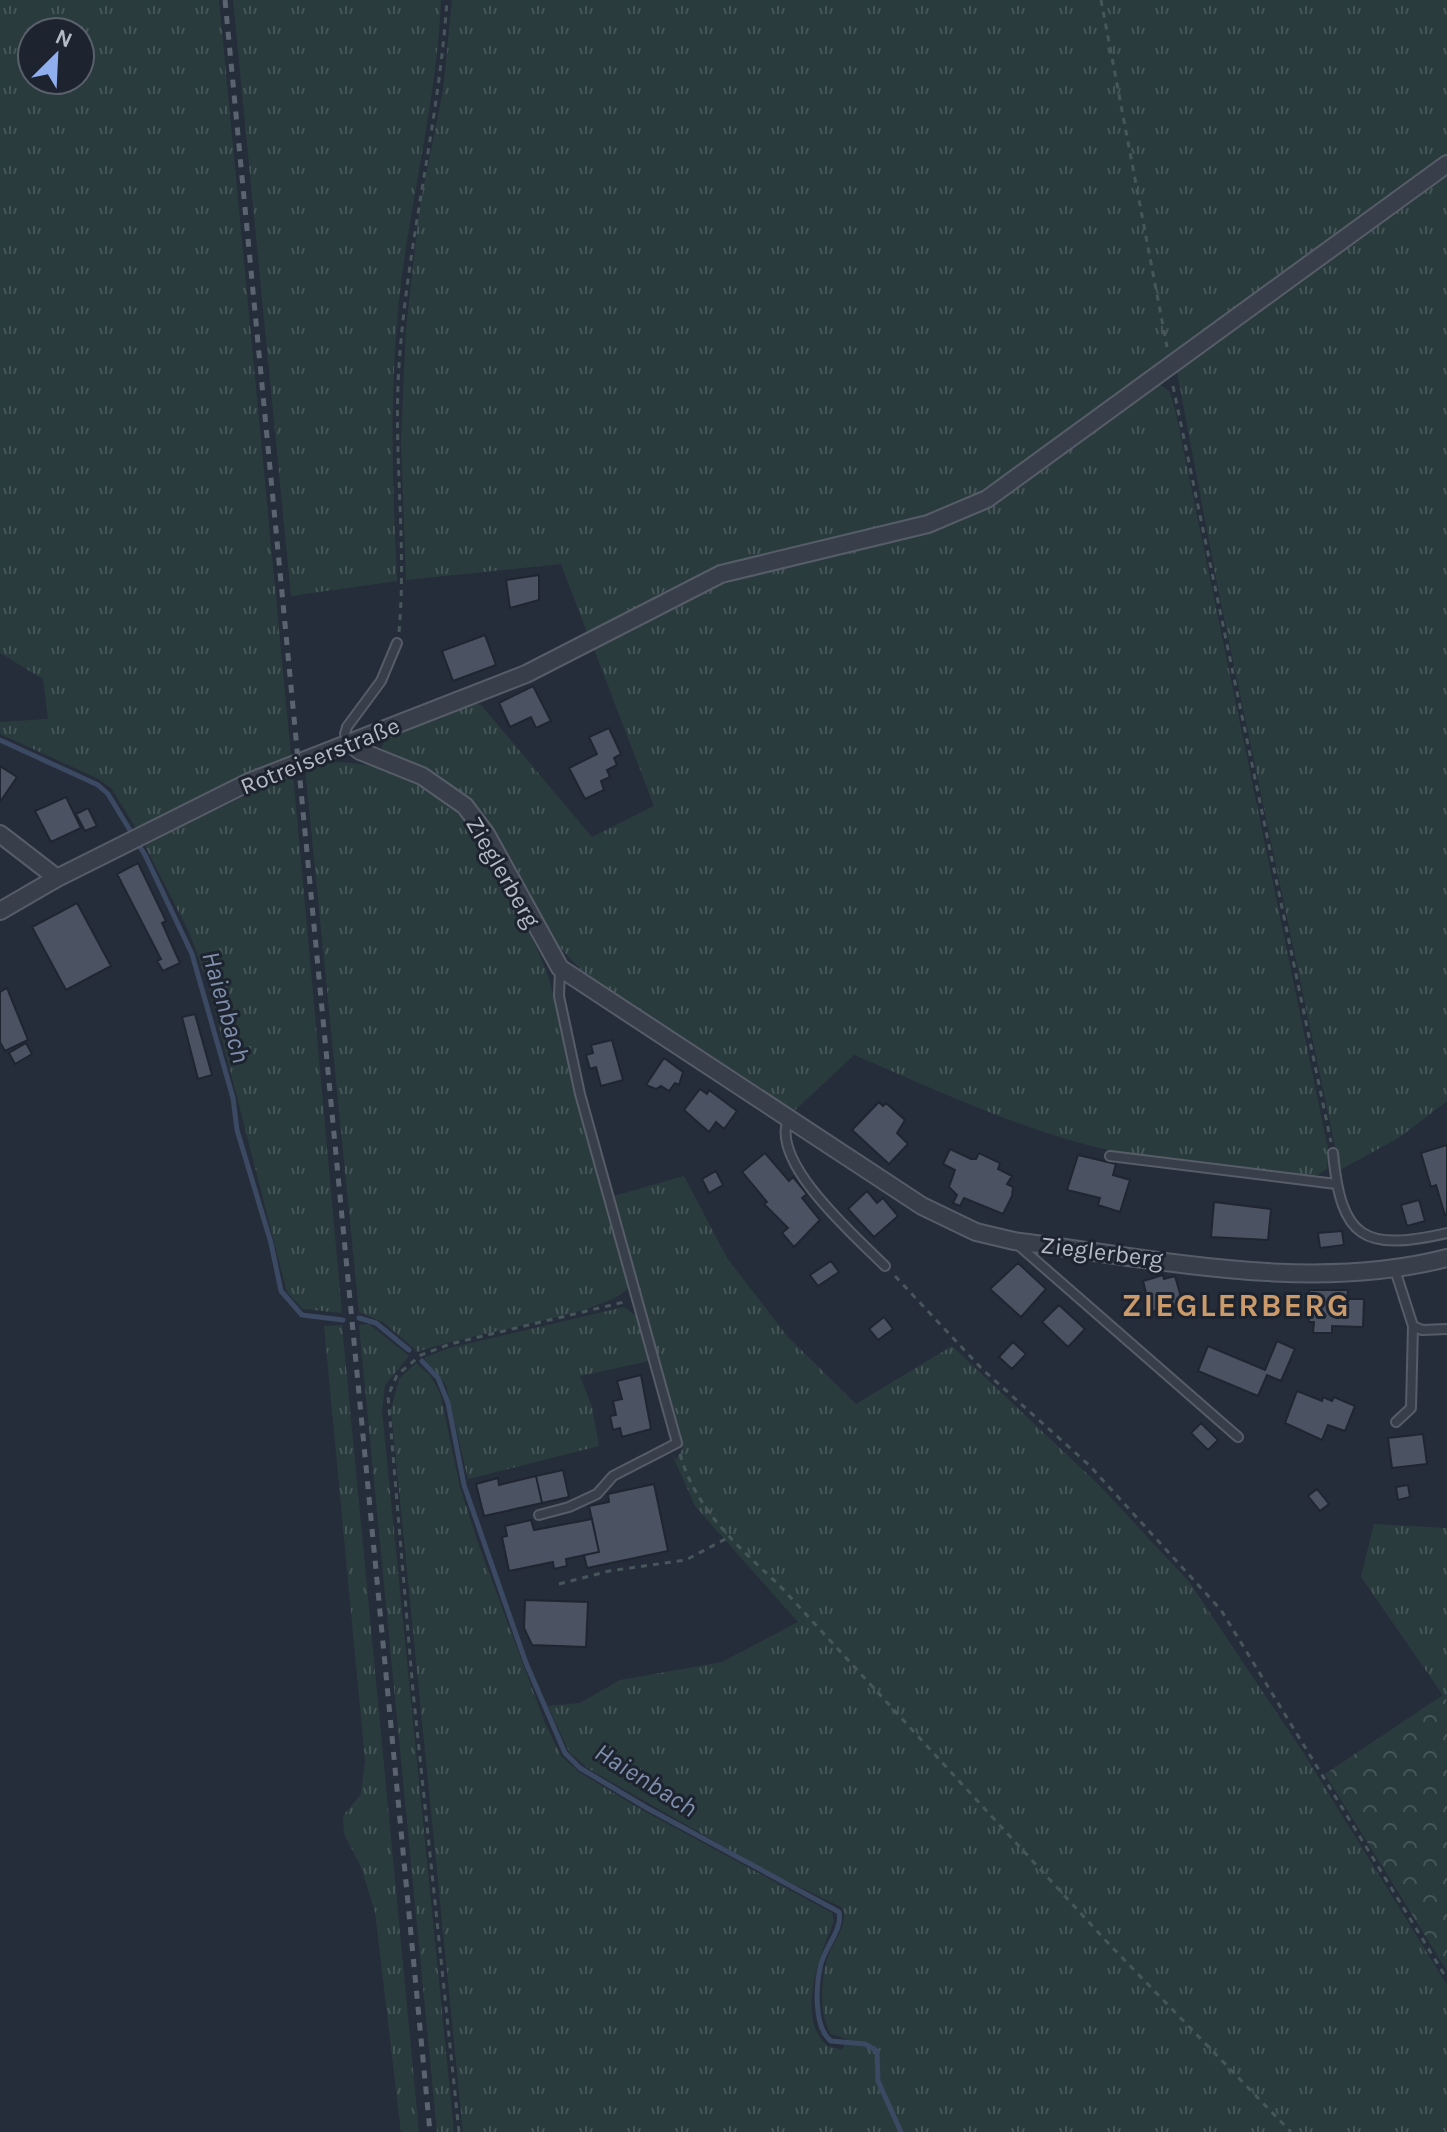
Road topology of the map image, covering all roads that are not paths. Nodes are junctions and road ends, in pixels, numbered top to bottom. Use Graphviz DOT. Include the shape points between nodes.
graph roads {
  1 [pos="1447,164"];
  2 [pos="397,643"];
  3 [pos="350,743"];
  4 [pos="0,834"];
  5 [pos="57,878"];
  6 [pos="0,911"];
  7 [pos="560,968"];
  8 [pos="788,1119"];
  9 [pos="1333,1153"];
  10 [pos="1110,1156"];
  11 [pos="1336,1184"];
  12 [pos="1447,1233"];
  13 [pos="1014,1241"];
  14 [pos="1447,1258"];
  15 [pos="885,1266"];
  16 [pos="1395,1270"];
  17 [pos="1413,1326"];
  18 [pos="1447,1329"];
  19 [pos="1396,1422"];
  20 [pos="1238,1437"];
  21 [pos="539,1515"];
  1 -- 3 [label="street, Rotreiserstraße" via="974,505 898,532 721,574 481,693"];
  2 -- 3 [label="lane" via="381,681 347,727"];
  3 -- 5 [label="street, Rotreiserstraße" via="249,782"];
  3 -- 7 [label="street, Zieglerberg" via="422,776 465,806"];
  4 -- 5 [label="street"];
  5 -- 6 [label="street, Rotreiserstraße"];
  7 -- 8 [label="street, Zieglerberg"];
  7 -- 21 [label="lane, Zieglerberg" via="566,1035 677,1443 613,1476 597,1494"];
  8 -- 13 [label="street, Zieglerberg" via="950,1221"];
  8 -- 15 [label="lane" via="783,1139 797,1166"];
  9 -- 11 [label="lane"];
  10 -- 11 [label="lane"];
  11 -- 12 [label="lane" via="1348,1221 1366,1236 1393,1240"];
  13 -- 16 [label="street, Zieglerberg" via="1282,1271"];
  13 -- 20 [label="lane"];
  14 -- 16 [label="street, Zieglerberg"];
  16 -- 17 [label="lane"];
  17 -- 18 [label="lane"];
  17 -- 19 [label="lane" via="1411,1408"];
}
